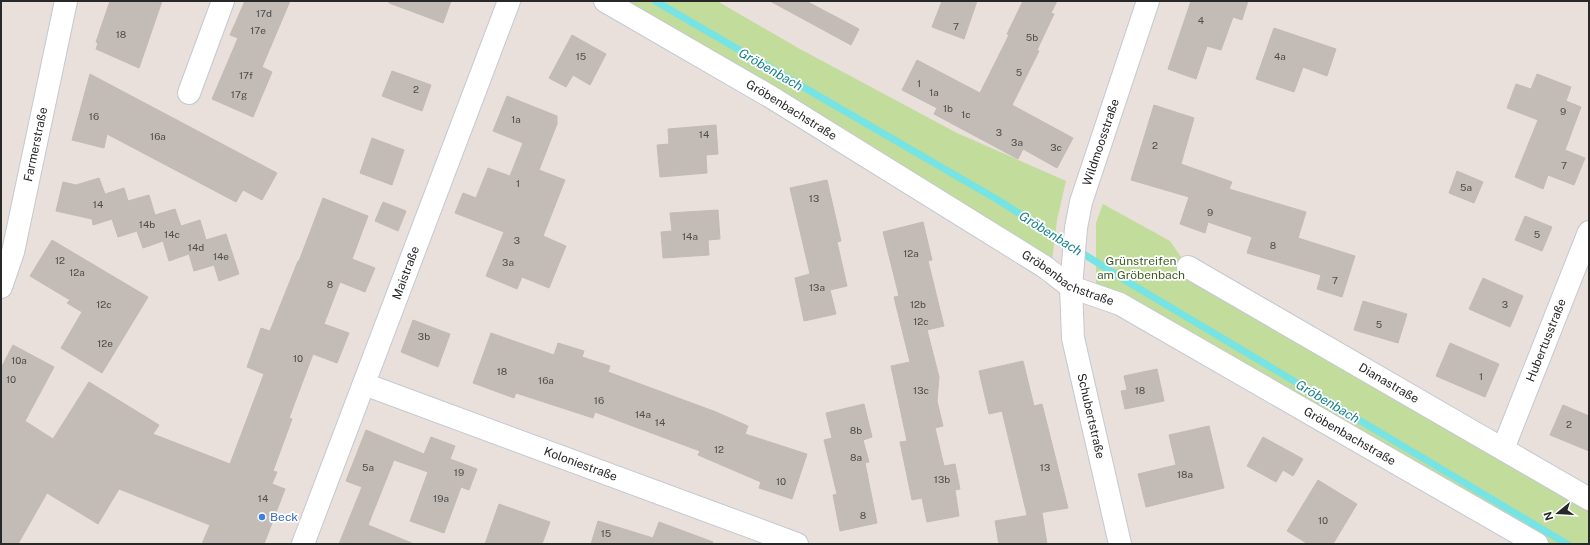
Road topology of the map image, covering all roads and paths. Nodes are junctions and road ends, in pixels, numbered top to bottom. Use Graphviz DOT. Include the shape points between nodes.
graph roads {
  1 [pos="66,1"];
  2 [pos="223,1"];
  3 [pos="509,1"];
  4 [pos="605,1"];
  5 [pos="1148,1"];
  6 [pos="189,93"];
  7 [pos="1589,232"];
  8 [pos="1188,267"];
  9 [pos="1,287"];
  10 [pos="1071,287"];
  11 [pos="364,384"];
  12 [pos="1503,449"];
  13 [pos="1589,499"];
  14 [pos="1506,536"];
  15 [pos="303,544"];
  16 [pos="797,544"];
  17 [pos="1120,544"];
  18 [pos="1537,544"];
  1 -- 9 [label="street, Farmerstraße" via="14,245"];
  2 -- 6 [label="street"];
  3 -- 11 [label="street, Maistraße"];
  4 -- 10 [label="street, Gröbenbachstraße" via="771,97 1045,267"];
  5 -- 10 [label="street, Wildmoosstraße" via="1080,202"];
  7 -- 12 [label="street, Hubertusstraße"];
  8 -- 12 [label="street, Dianastraße"];
  10 -- 14 [label="street, Gröbenbachstraße" via="1120,304"];
  10 -- 17 [label="street, Schubertstraße" via="1073,338"];
  11 -- 15 [label="street, Maistraße"];
  11 -- 16 [label="street, Koloniestraße"];
  12 -- 13 [label="street, Dianastraße"];
  14 -- 18 [label="street, Gröbenbachstraße"];
}
